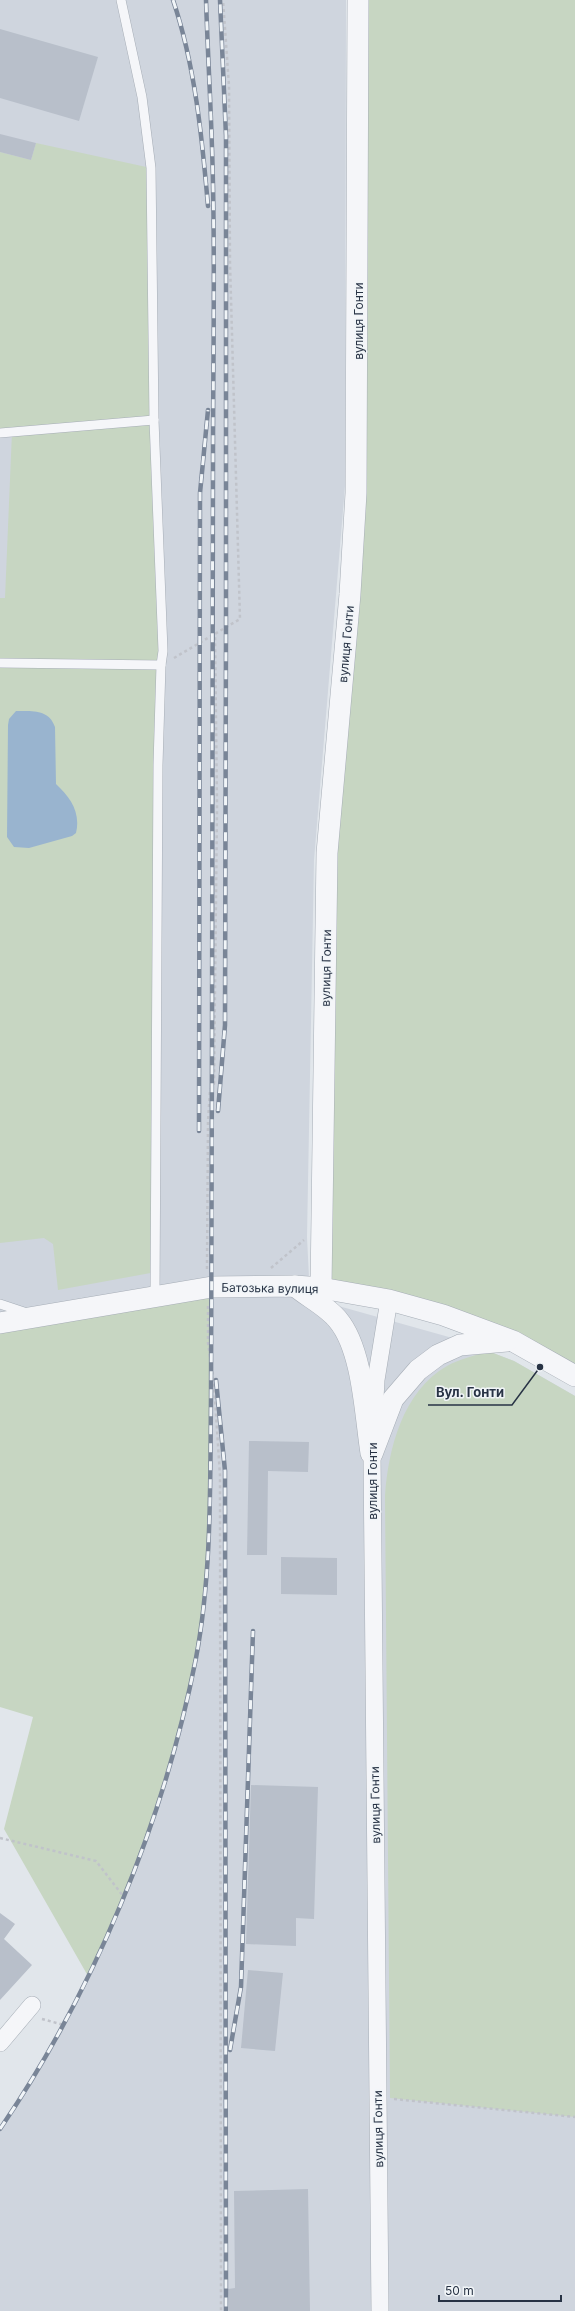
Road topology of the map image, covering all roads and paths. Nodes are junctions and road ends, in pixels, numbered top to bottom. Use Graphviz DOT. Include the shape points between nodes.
graph roads {
  1 [pos="121,0"];
  2 [pos="223,0"];
  3 [pos="358,0"];
  4 [pos="154,420"];
  5 [pos="0,433"];
  6 [pos="215,633"];
  7 [pos="0,663"];
  8 [pos="161,665"];
  9 [pos="295,1286"];
  10 [pos="208,1288"];
  11 [pos="321,1288"];
  12 [pos="156,1296"];
  13 [pos="389,1300"];
  14 [pos="0,1304"];
  15 [pos="38,1317"];
  16 [pos="0,1323"];
  17 [pos="513,1341"];
  18 [pos="575,1376"];
  19 [pos="372,1454"];
  20 [pos="0,1838"];
  21 [pos="123,1896"];
  22 [pos="28,2009"];
  23 [pos="64,2025"];
  24 [pos="0,2043"];
  25 [pos="378,2097"];
  26 [pos="575,2117"];
  27 [pos="221,2311"];
  28 [pos="380,2311"];
  1 -- 4 [label="lane" via="142,97 151,168"];
  2 -- 6 [label="path" via="229,86 230,263 240,619"];
  3 -- 11 [label="street, вулиця Гонти" via="356,493 350,594 327,853"];
  4 -- 5 [label="lane"];
  4 -- 8 [label="lane" via="163,644"];
  6 -- 8 [label="path"];
  6 -- 10 [label="path" via="216,1000 214,1084 210,1090 208,1121"];
  7 -- 8 [label="lane"];
  8 -- 12 [label="lane" via="158,773"];
  9 -- 10 [label="street, Батозька вулиця"];
  9 -- 11 [label="street, Батозька вулиця"];
  9 -- 19 [label="street" via="337,1319 347,1332 358,1370"];
  10 -- 12 [label="street, Батозька вулиця"];
  10 -- 27 [label="path" via="208,1343 214,1384 220,1475"];
  11 -- 13 [label="street, Батозька вулиця"];
  12 -- 15 [label="street, Батозька вулиця"];
  13 -- 17 [label="street, Батозька вулиця" via="443,1315"];
  13 -- 19 [label="street, вулиця Гонти" via="376,1380"];
  14 -- 15 [label="lane"];
  15 -- 16 [label="street, Батозька вулиця"];
  17 -- 18 [label="street, Батозька вулиця"];
  17 -- 19 [label="street" via="460,1345 438,1355 418,1370 393,1399"];
  19 -- 25 [label="street, вулиця Гонти"];
  20 -- 21 [label="path" via="96,1861"];
  22 -- 23 [label="path"];
  22 -- 24 [label="street"];
  25 -- 26 [label="path"];
  25 -- 28 [label="street, вулиця Гонти"];
}
